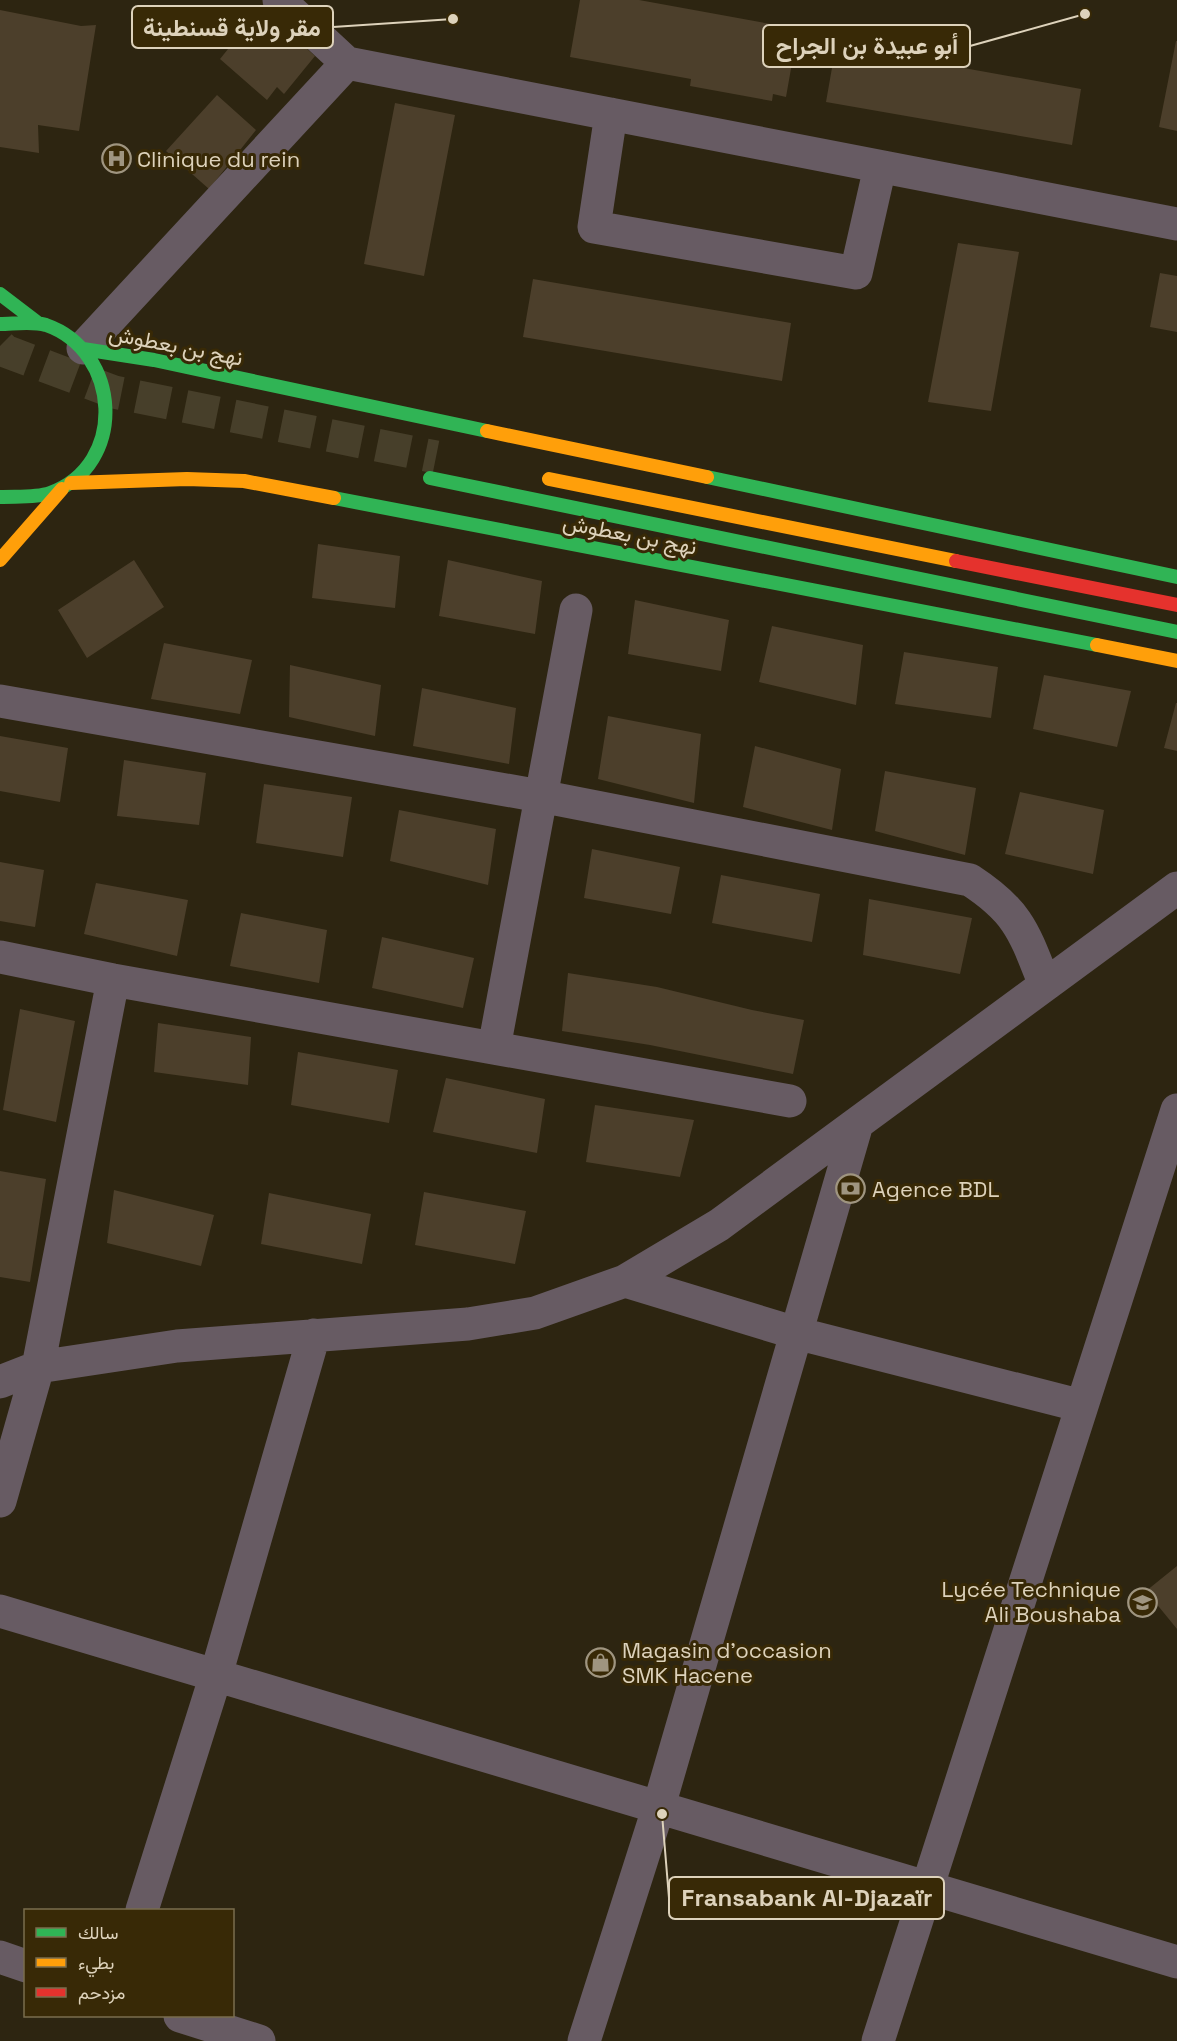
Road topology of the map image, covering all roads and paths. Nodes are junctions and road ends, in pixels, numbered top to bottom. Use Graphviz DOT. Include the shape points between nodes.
graph roads {
  1 [pos="279,0"];
  2 [pos="347,63"];
  3 [pos="611,114"];
  4 [pos="880,166"];
  5 [pos="1177,224"];
  6 [pos="0,294"];
  7 [pos="38,323"];
  8 [pos="0,324"];
  9 [pos="83,348"];
  10 [pos="530,476"];
  11 [pos="430,478"];
  12 [pos="66,486"];
  13 [pos="0,497"];
  14 [pos="0,560"];
  15 [pos="1177,577"];
  16 [pos="1177,605"];
  17 [pos="576,610"];
  18 [pos="1177,632"];
  19 [pos="1177,661"];
  20 [pos="0,702"];
  21 [pos="540,796"];
  22 [pos="1177,888"];
  23 [pos="0,957"];
  24 [pos="113,980"];
  25 [pos="1045,985"];
  26 [pos="494,1048"];
  27 [pos="790,1101"];
  28 [pos="1177,1110"];
  29 [pos="857,1124"];
  30 [pos="625,1281"];
  31 [pos="796,1333"];
  32 [pos="314,1335"];
  33 [pos="38,1367"];
  34 [pos="0,1382"];
  35 [pos="1082,1406"];
  36 [pos="0,1501"];
  37 [pos="0,1611"];
  38 [pos="216,1675"];
  39 [pos="659,1806"];
  40 [pos="928,1886"];
  41 [pos="143,1909"];
  42 [pos="0,1957"];
  43 [pos="1177,1962"];
  44 [pos="24,1965"];
  45 [pos="183,2017"];
  46 [pos="259,2041"];
  47 [pos="584,2041"];
  48 [pos="878,2041"];
  1 -- 2 [label="street"];
  2 -- 3 [label="street"];
  2 -- 9 [label="street"];
  3 -- 4 [label="street"];
  3 -- 4 [label="street" via="594,227 856,273"];
  4 -- 5 [label="street"];
  6 -- 7 [label="main road"];
  7 -- 8 [label="main road"];
  7 -- 9 [label="main road" via="55,328"];
  9 -- 12 [label="main road" via="104,385 108,419 102,443 90,465"];
  9 -- 15 [label="main road, نهج بن بعطوش" via="165,362"];
  10 -- 16 [label="main road, نهج بن بعطوش"];
  11 -- 18 [label="main road, نهج بن بعطوش"];
  12 -- 13 [label="main road, نهج بن بعطوش" via="42,496"];
  12 -- 14 [label="main road"];
  12 -- 19 [label="main road, نهج بن بعطوش" via="187,479 244,481"];
  17 -- 21 [label="street"];
  20 -- 21 [label="street"];
  21 -- 25 [label="street" via="970,880 992,895 1023,929"];
  21 -- 26 [label="street"];
  22 -- 25 [label="street"];
  23 -- 24 [label="street"];
  24 -- 26 [label="street"];
  24 -- 33 [label="street"];
  25 -- 29 [label="street"];
  26 -- 27 [label="street"];
  28 -- 35 [label="street"];
  29 -- 30 [label="street" via="719,1225"];
  29 -- 31 [label="street"];
  30 -- 31 [label="street"];
  30 -- 32 [label="street" via="535,1312 468,1324"];
  31 -- 35 [label="street"];
  31 -- 39 [label="street"];
  32 -- 33 [label="street" via="177,1346"];
  32 -- 38 [label="street"];
  33 -- 34 [label="street"];
  33 -- 36 [label="street"];
  35 -- 40 [label="street"];
  37 -- 38 [label="street"];
  38 -- 39 [label="street"];
  38 -- 41 [label="street"];
  39 -- 40 [label="street"];
  39 -- 47 [label="street"];
  40 -- 43 [label="street"];
  40 -- 48 [label="street"];
  42 -- 44 [label="street"];
  45 -- 46 [label="street"];
}
